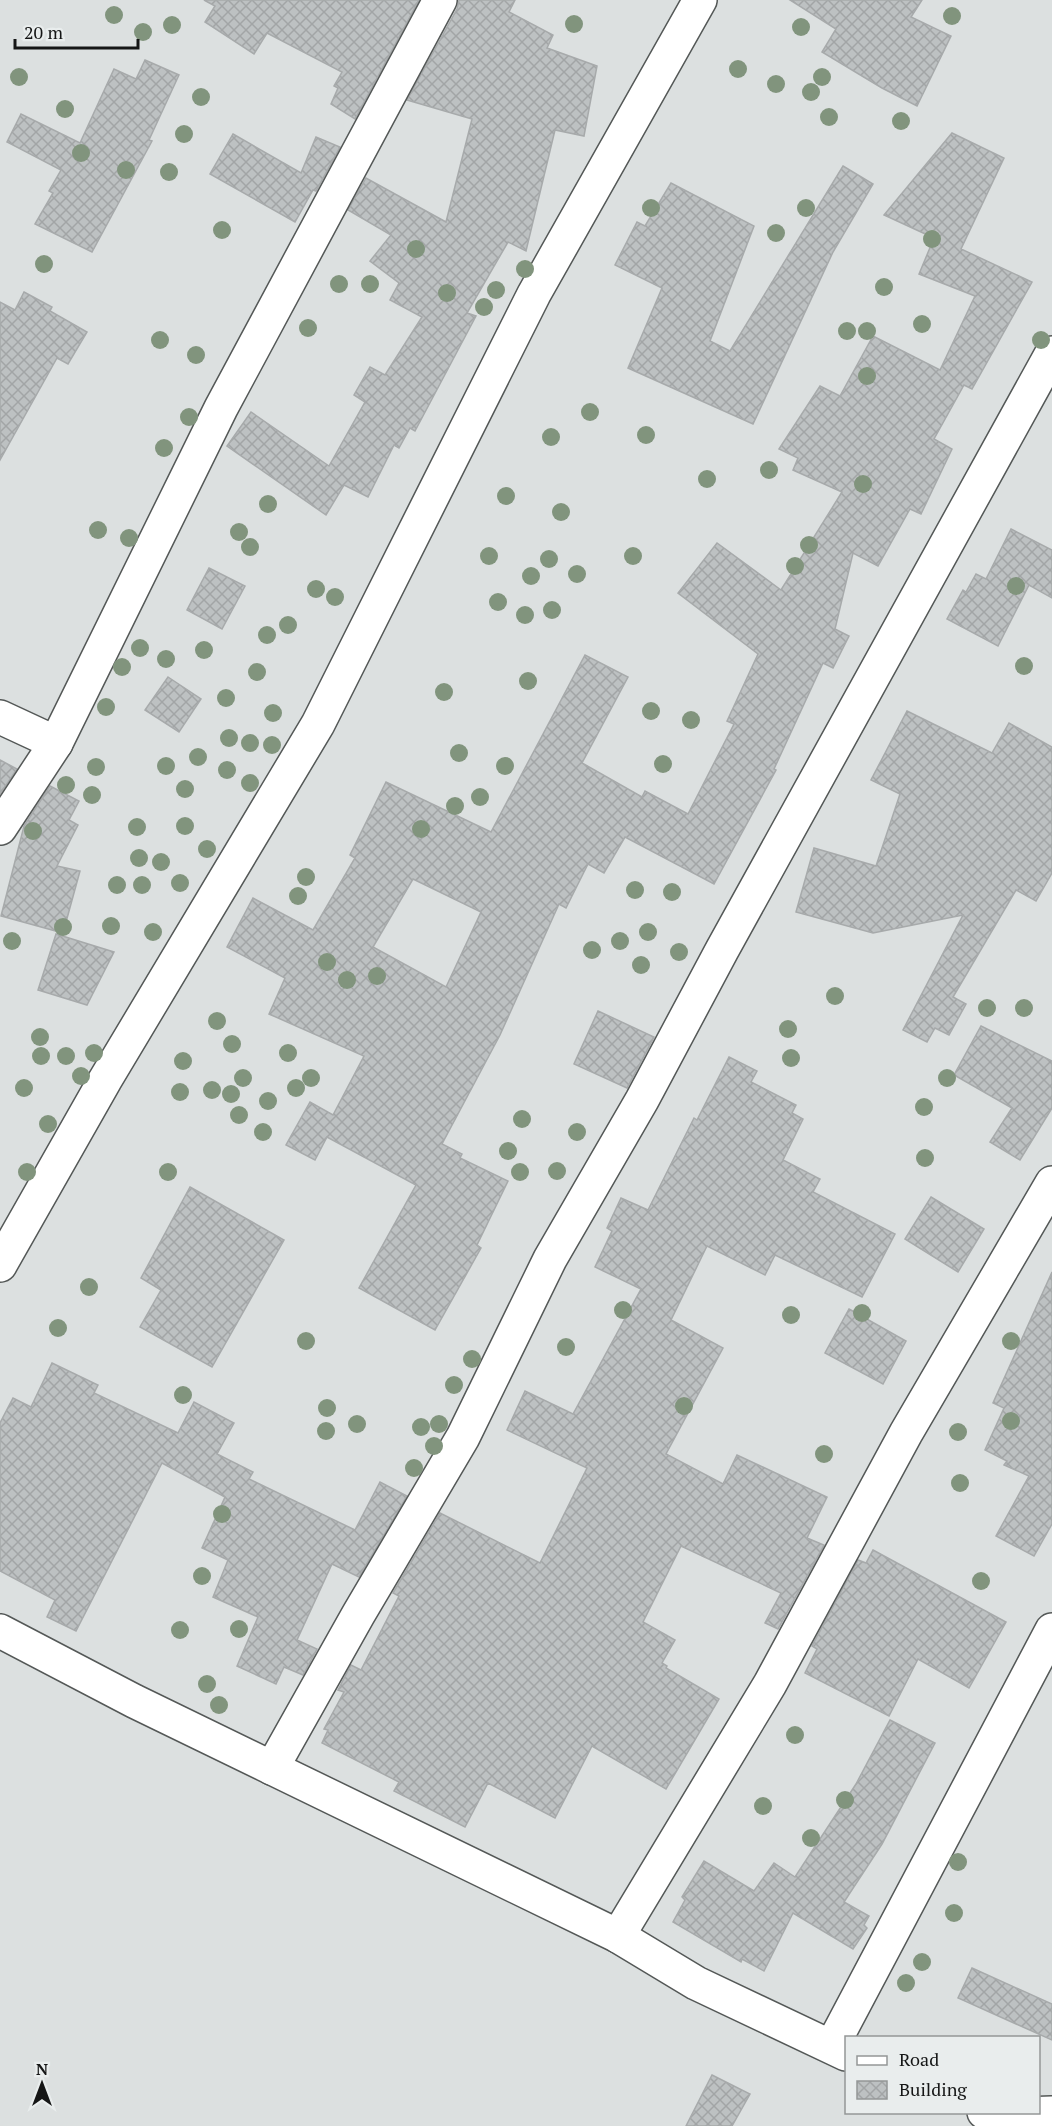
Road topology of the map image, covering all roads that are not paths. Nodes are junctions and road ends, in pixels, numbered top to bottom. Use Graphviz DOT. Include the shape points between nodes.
graph roads {
  1 [pos="440,0"];
  2 [pos="700,0"];
  3 [pos="1052,353"];
  4 [pos="0,717"];
  5 [pos="56,743"];
  6 [pos="0,828"];
  7 [pos="1052,1183"];
  8 [pos="0,1265"];
  9 [pos="1052,1630"];
  10 [pos="0,1631"];
  11 [pos="272,1768"];
  12 [pos="618,1936"];
  13 [pos="846,2036"];
  14 [pos="839,2050"];
  15 [pos="989,2114"];
  16 [pos="1052,2114"];
  1 -- 5 [label="street" via="221,408"];
  2 -- 8 [label="street" via="534,294 318,724 105,1080"];
  3 -- 11 [label="street" via="642,1100 550,1259 463,1437"];
  4 -- 5 [label="street"];
  5 -- 6 [label="street"];
  7 -- 12 [label="street" via="906,1433 770,1684"];
  9 -- 13 [label="street"];
  10 -- 11 [label="street"];
  11 -- 12 [label="street"];
  12 -- 14 [label="street" via="696,1983"];
  15 -- 16 [label="street"];
}
